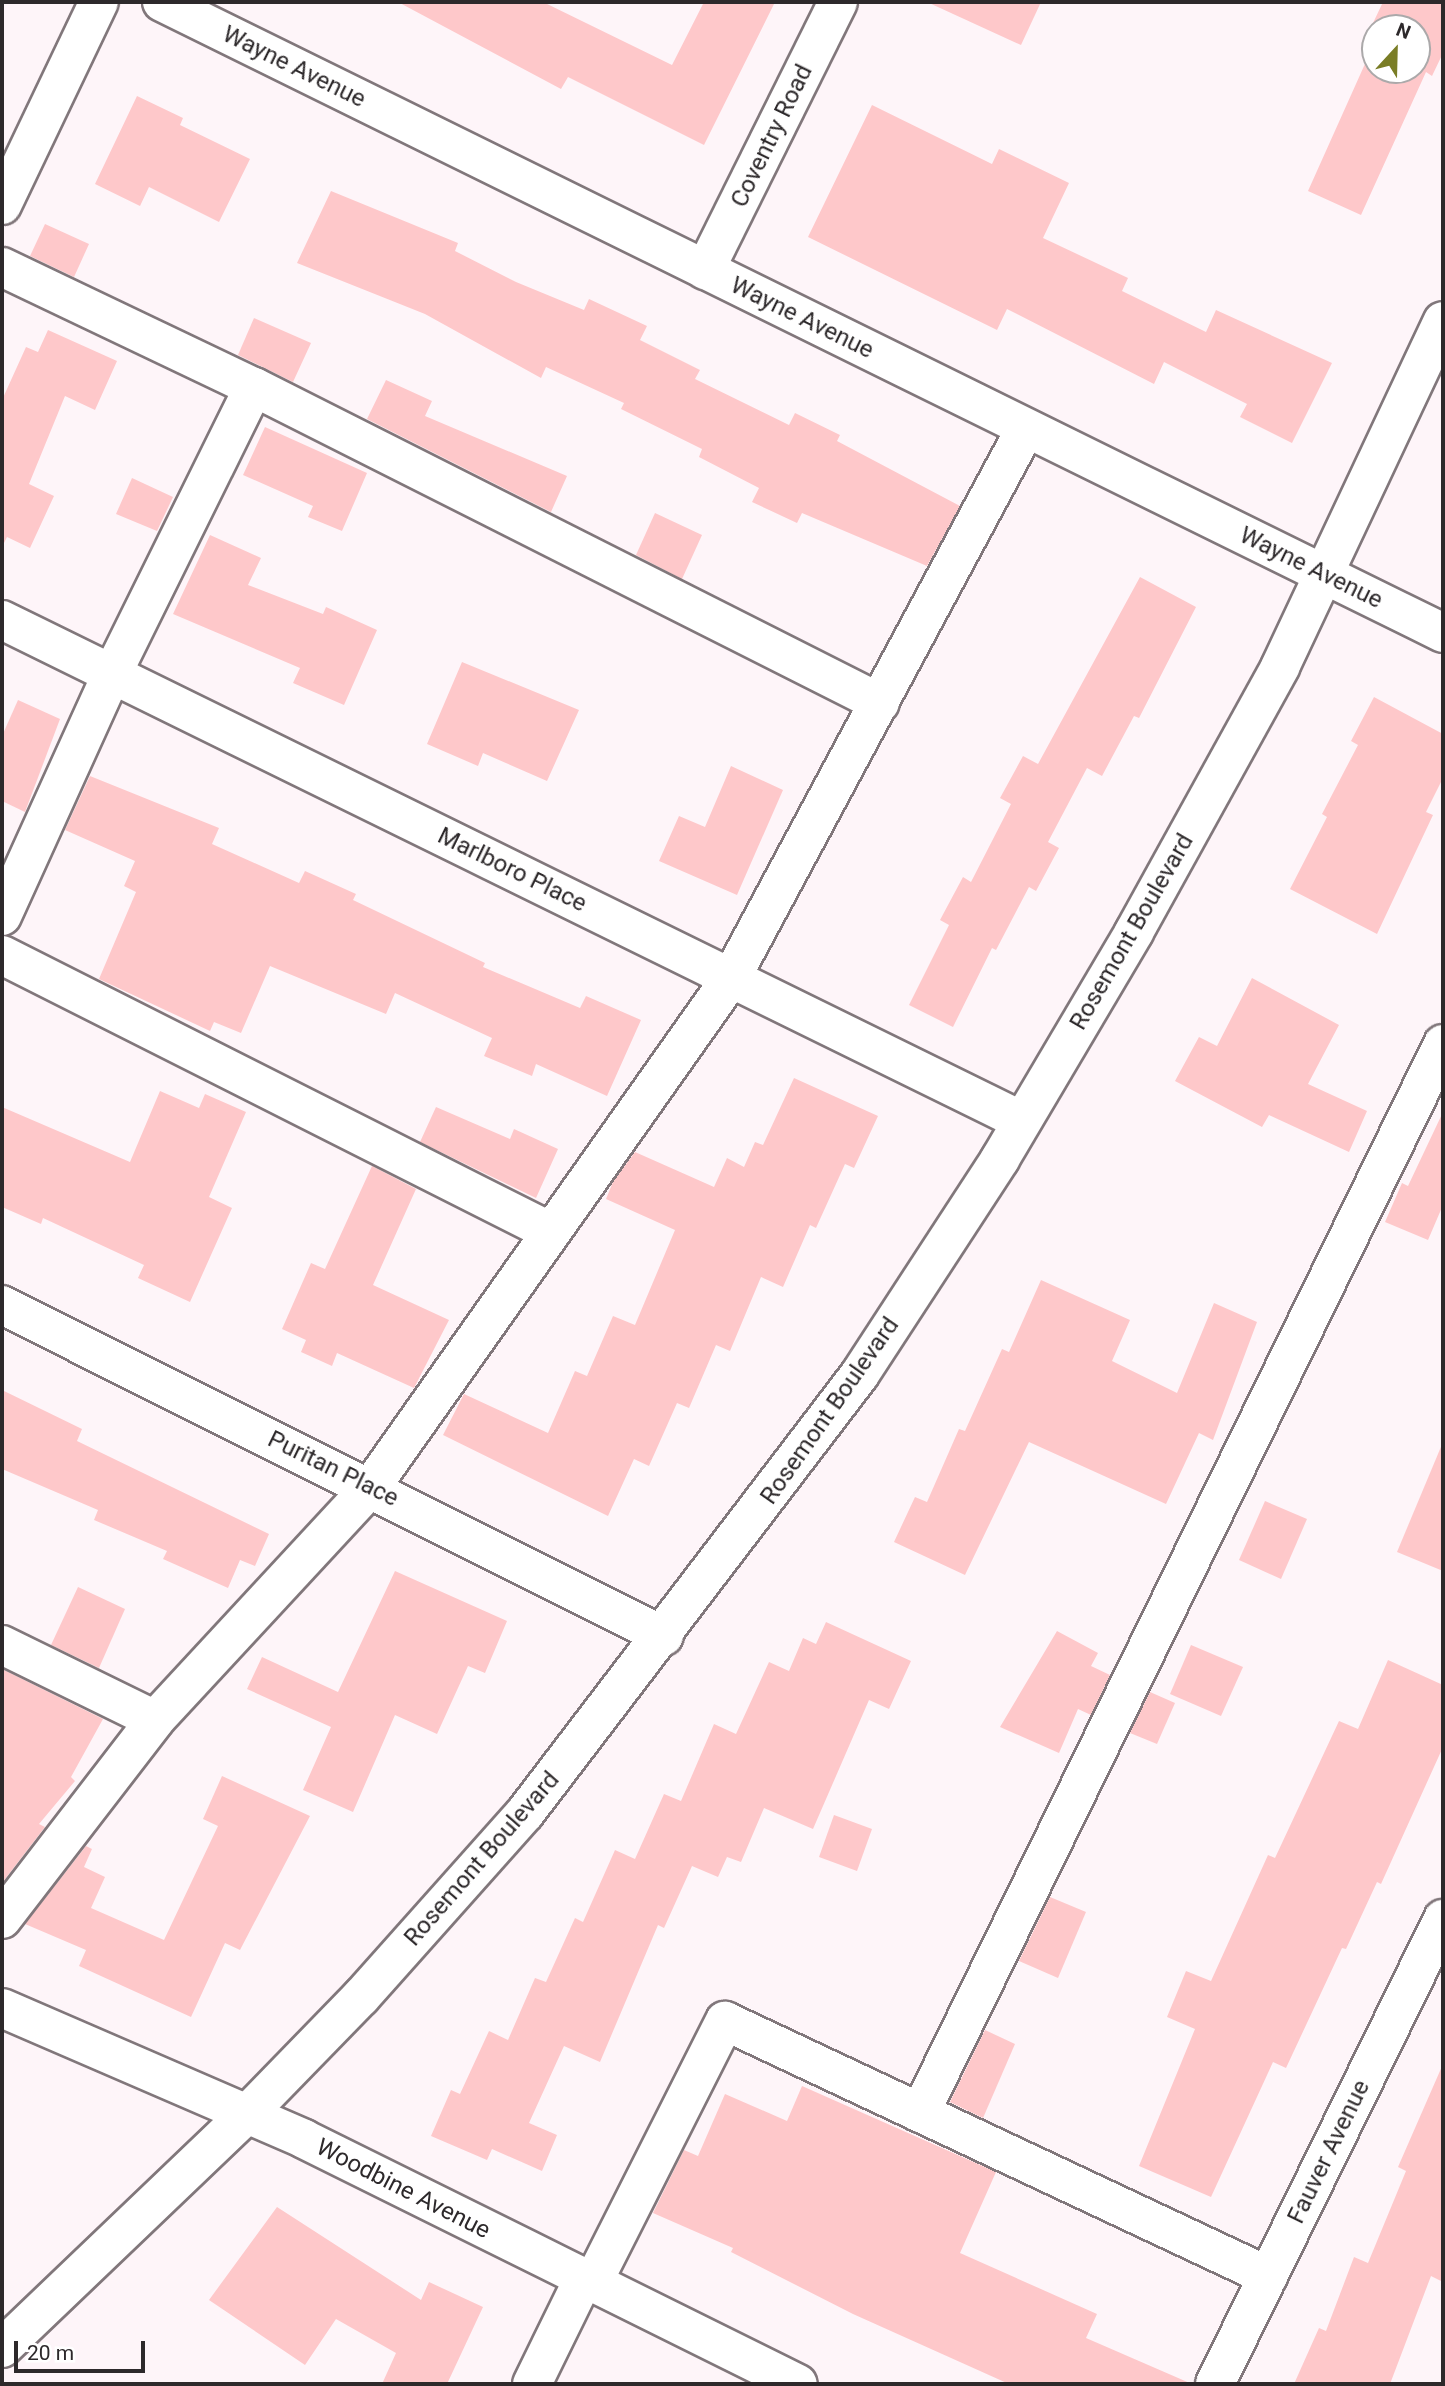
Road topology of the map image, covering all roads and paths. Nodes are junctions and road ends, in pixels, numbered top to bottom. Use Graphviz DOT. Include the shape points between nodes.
graph roads {
  1 [pos="99,2"];
  2 [pos="162,2"];
  3 [pos="838,2"];
  4 [pos="2,205"];
  5 [pos="2,267"];
  6 [pos="705,270"];
  7 [pos="1443,321"];
  8 [pos="254,387"];
  9 [pos="1026,428"];
  10 [pos="1323,575"];
  11 [pos="2,620"];
  12 [pos="1443,633"];
  13 [pos="112,674"];
  14 [pos="880,703"];
  15 [pos="2,916"];
  16 [pos="2,956"];
  17 [pos="731,978"];
  18 [pos="1443,1044"];
  19 [pos="1022,1121"];
  20 [pos="551,1232"];
  21 [pos="2,1305"];
  22 [pos="371,1487"];
  23 [pos="664,1636"];
  24 [pos="2,1645"];
  25 [pos="155,1720"];
  26 [pos="2,1919"];
  27 [pos="1443,1919"];
  28 [pos="2,2008"];
  29 [pos="247,2113"];
  30 [pos="920,2113"];
  31 [pos="1268,2276"];
  32 [pos="587,2282"];
  33 [pos="2,2348"];
  34 [pos="532,2384"];
  35 [pos="798,2384"];
  36 [pos="1215,2384"];
  1 -- 4 [label="street"];
  2 -- 6 [label="street, Wayne Avenue"];
  3 -- 6 [label="street, Coventry Road"];
  5 -- 8 [label="street"];
  6 -- 9 [label="street, Wayne Avenue"];
  7 -- 10 [label="street, Rosemont Boulevard"];
  8 -- 13 [label="street"];
  8 -- 14 [label="street"];
  9 -- 10 [label="street, Wayne Avenue"];
  9 -- 14 [label="street"];
  10 -- 12 [label="street, Wayne Avenue"];
  10 -- 19 [label="street, Rosemont Boulevard" via="1273,679"];
  11 -- 13 [label="street, Marlboro Place"];
  13 -- 15 [label="street"];
  13 -- 17 [label="street, Marlboro Place"];
  14 -- 17 [label="street"];
  16 -- 20 [label="street"];
  17 -- 19 [label="street, Marlboro Place"];
  17 -- 20 [label="street"];
  18 -- 30 [label="street"];
  19 -- 23 [label="street, Rosemont Boulevard" via="860,1374"];
  20 -- 22 [label="street"];
  21 -- 22 [label="street, Puritan Place"];
  22 -- 23 [label="street, Puritan Place"];
  22 -- 25 [label="street"];
  23 -- 29 [label="street, Rosemont Boulevard" via="525,1813 361,1997"];
  24 -- 25 [label="street"];
  25 -- 26 [label="street"];
  27 -- 31 [label="street, Fauver Avenue"];
  28 -- 29 [label="street, Woodbine Avenue"];
  29 -- 32 [label="street, Woodbine Avenue"];
  29 -- 33 [label="street, Rosemont Boulevard"];
  30 -- 31 [label="street"];
  30 -- 32 [label="street" via="725,2021"];
  31 -- 36 [label="street, Fauver Avenue"];
  32 -- 34 [label="street"];
  32 -- 35 [label="street, Woodbine Avenue"];
}
